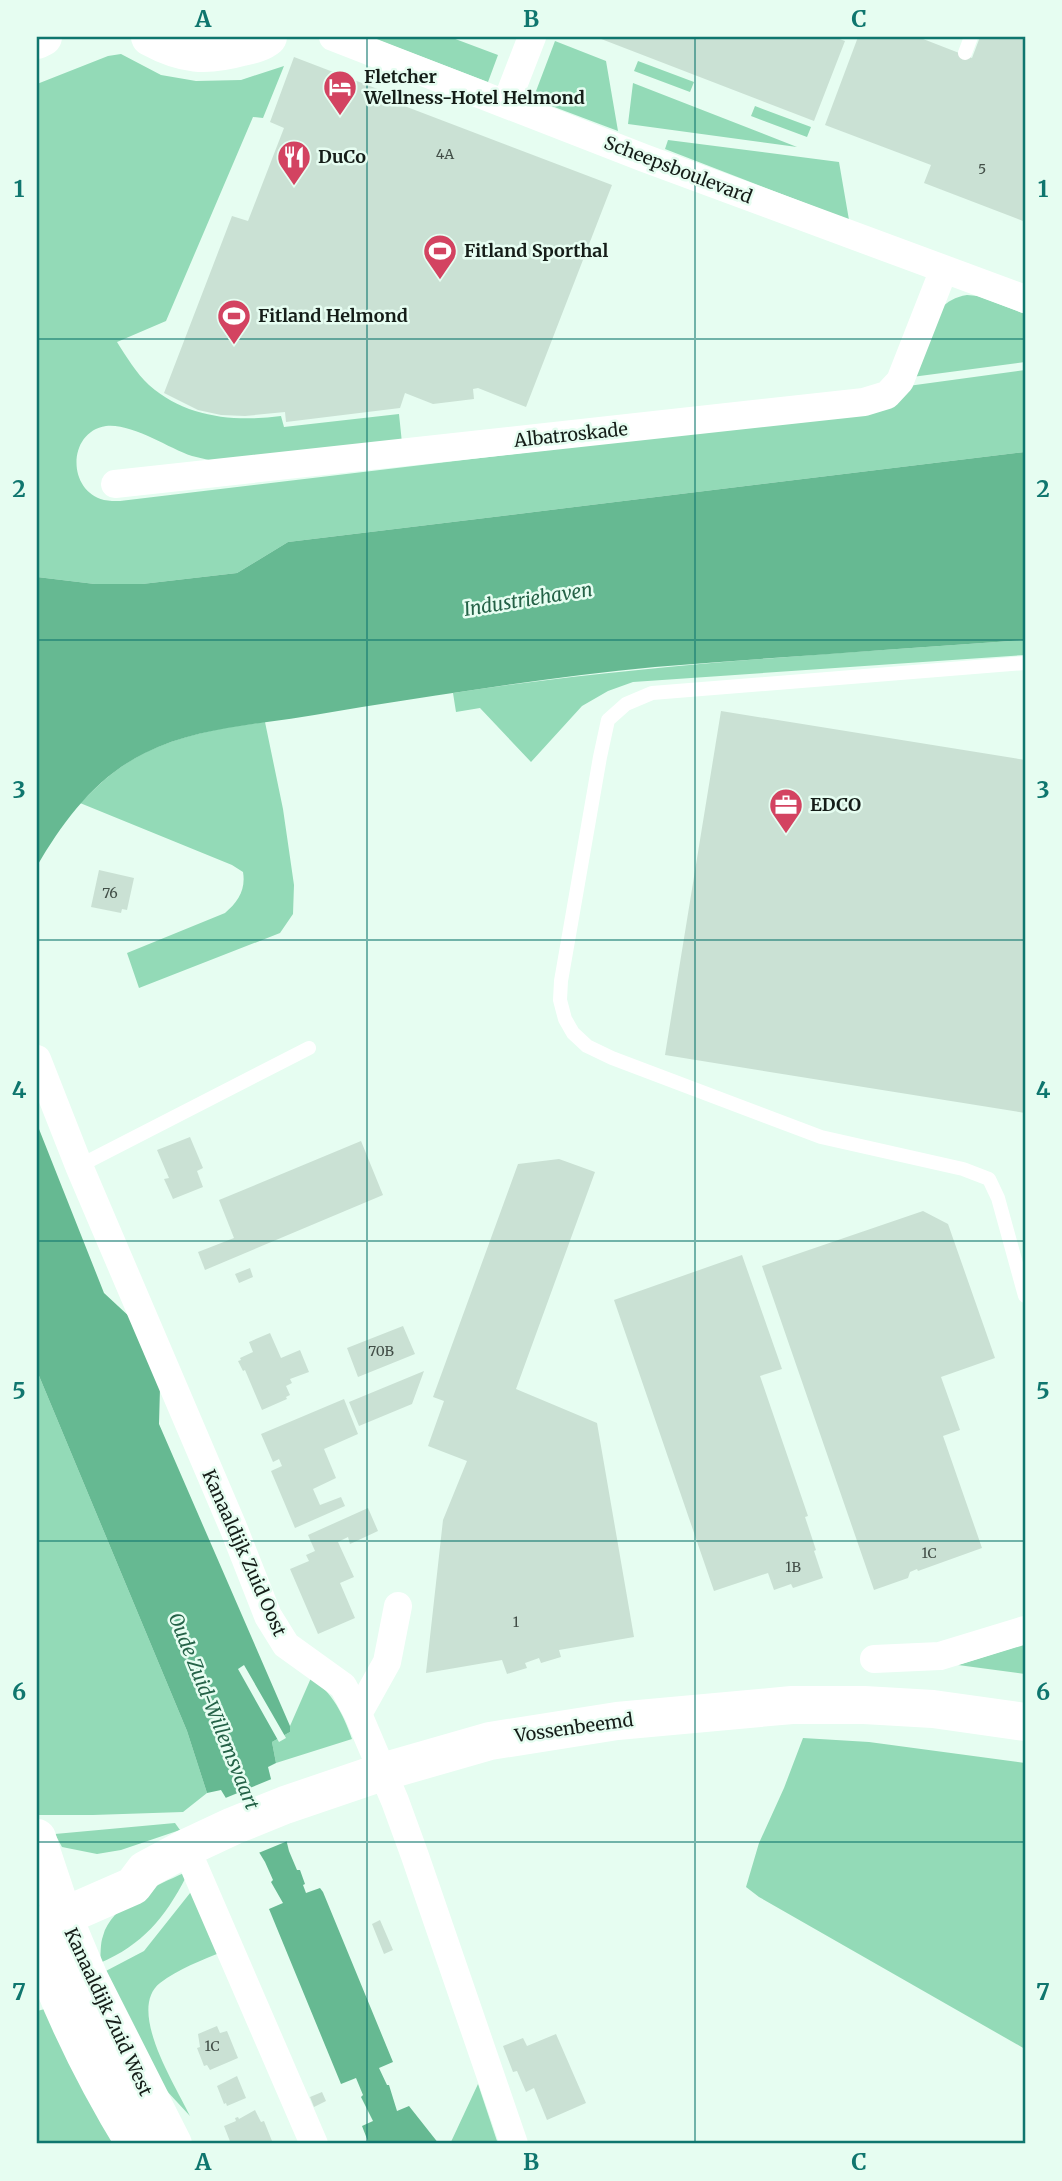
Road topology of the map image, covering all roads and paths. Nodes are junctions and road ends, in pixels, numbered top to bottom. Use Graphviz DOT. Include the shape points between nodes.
graph roads {
  1 [pos="43,37"];
  2 [pos="150,37"];
  3 [pos="268,37"];
  4 [pos="333,37"];
  5 [pos="532,37"];
  6 [pos="971,37"];
  7 [pos="37,40"];
  8 [pos="965,53"];
  9 [pos="506,104"];
  10 [pos="944,269"];
  11 [pos="1023,291"];
  12 [pos="115,484"];
  13 [pos="1025,663"];
  14 [pos="309,1048"];
  15 [pos="37,1059"];
  16 [pos="79,1166"];
  17 [pos="1025,1296"];
  18 [pos="398,1606"];
  19 [pos="1025,1630"];
  20 [pos="874,1660"];
  21 [pos="358,1714"];
  22 [pos="1025,1722"];
  23 [pos="382,1772"];
  24 [pos="37,1838"];
  25 [pos="186,1848"];
  26 [pos="46,1915"];
  27 [pos="135,2144"];
  28 [pos="173,2144"];
  29 [pos="314,2144"];
  30 [pos="513,2144"];
  1 -- 7 [label="main road"];
  2 -- 3 [label="main road" via="185,52 205,54 245,47"];
  4 -- 9 [label="street, Scheepsboulevard"];
  5 -- 9 [label="street"];
  6 -- 8 [label="lane"];
  9 -- 10 [label="street, Scheepsboulevard"];
  10 -- 11 [label="street, Scheepsboulevard"];
  10 -- 12 [label="street, Albatroskade" via="900,381 887,395 864,402"];
  13 -- 17 [label="lane" via="652,694 626,704 608,720 560,1000 565,1019 587,1046 625,1064 821,1137 989,1179"];
  14 -- 16 [label="lane"];
  15 -- 16 [label="street, Kanaaldijk Zuid Oost"];
  16 -- 21 [label="street, Kanaaldijk Zuid Oost" via="268,1616 286,1645 343,1686"];
  18 -- 21 [label="street" via="387,1662"];
  19 -- 20 [label="street" via="940,1656"];
  21 -- 23 [label="street, Kanaaldijk Zuid Oost"];
  22 -- 23 [label="main road, Vossenbeemd" via="933,1709 792,1705 605,1723 503,1739"];
  23 -- 25 [label="main road, Vossenbeemd" via="285,1805"];
  23 -- 30 [label="street, Kanaaldijk Zuid Oost"];
  24 -- 26 [label="main road, Kanaaldijk Zuid West"];
  25 -- 26 [label="main road, Vossenbeemd" via="145,1870 123,1867"];
  25 -- 29 [label="street"];
  26 -- 27 [label="main road, Kanaaldijk Zuid West" via="55,1993 100,2087"];
  26 -- 28 [label="main road, Kanaaldijk Zuid West" via="89,1978"];
}
